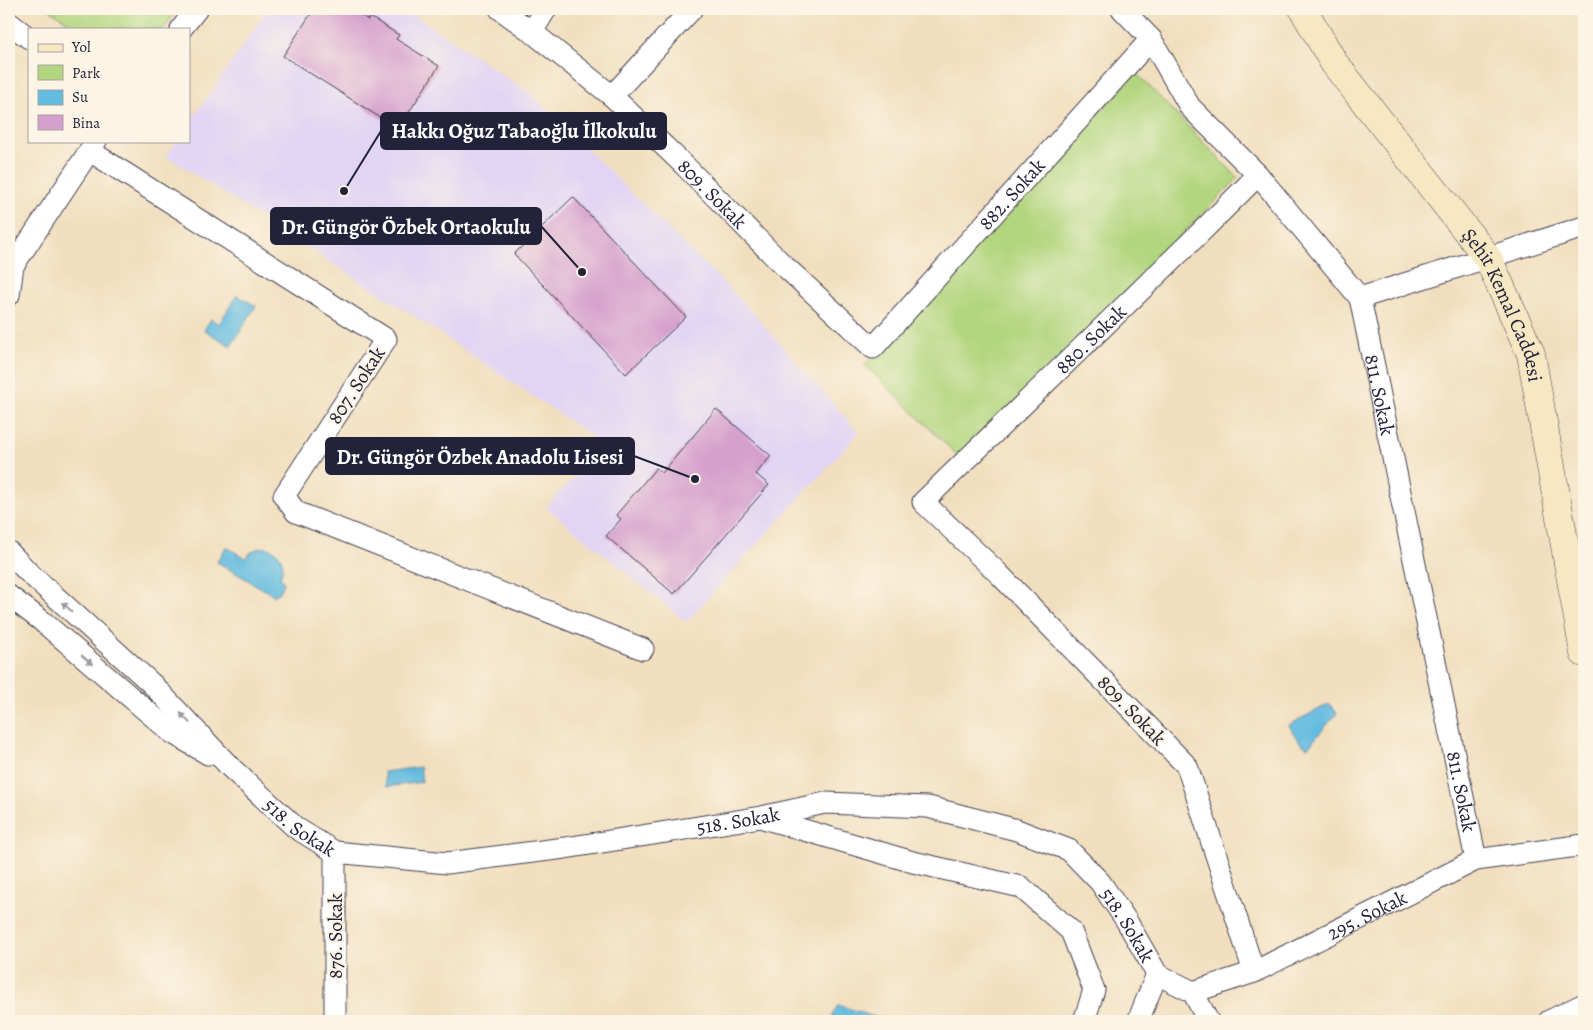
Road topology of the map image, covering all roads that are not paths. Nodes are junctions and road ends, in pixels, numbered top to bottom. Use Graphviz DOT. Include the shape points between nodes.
graph roads {
  1 [pos="197,9"];
  2 [pos="500,9"];
  3 [pos="546,9"];
  4 [pos="692,9"];
  5 [pos="1122,9"];
  6 [pos="1303,9"];
  7 [pos="9,23"];
  8 [pos="182,28"];
  9 [pos="532,32"];
  10 [pos="28,37"];
  11 [pos="1151,39"];
  12 [pos="612,96"];
  13 [pos="93,146"];
  14 [pos="1258,175"];
  15 [pos="1584,227"];
  16 [pos="1488,258"];
  17 [pos="11,269"];
  18 [pos="9,295"];
  19 [pos="1360,298"];
  20 [pos="873,348"];
  21 [pos="923,502"];
  22 [pos="9,552"];
  23 [pos="9,596"];
  24 [pos="642,649"];
  25 [pos="1584,653"];
  26 [pos="230,767"];
  27 [pos="760,817"];
  28 [pos="1584,845"];
  29 [pos="335,852"];
  30 [pos="1476,860"];
  31 [pos="1254,972"];
  32 [pos="1157,974"];
  33 [pos="1193,992"];
  34 [pos="1584,1004"];
  35 [pos="335,1021"];
  36 [pos="1084,1021"];
  37 [pos="1138,1021"];
  38 [pos="1208,1021"];
  39 [pos="1549,1021"];
  1 -- 8 [label="street"];
  2 -- 9 [label="street, 809. Sokak"];
  3 -- 9 [label="street"];
  4 -- 12 [label="street"];
  5 -- 11 [label="street, 811. Sokak"];
  6 -- 16 [label="main road, Şehit Kemal Caddesi" via="1334,63"];
  7 -- 10 [label="street"];
  9 -- 12 [label="street, 809. Sokak"];
  11 -- 14 [label="street, 811. Sokak" via="1190,107"];
  11 -- 20 [label="street, 882. Sokak"];
  12 -- 20 [label="street, 809. Sokak" via="779,261"];
  13 -- 17 [label="street"];
  13 -- 24 [label="street, 807. Sokak" via="386,339 284,496 296,512"];
  14 -- 19 [label="street, 811. Sokak"];
  14 -- 21 [label="street, 880. Sokak"];
  15 -- 16 [label="street"];
  16 -- 19 [label="street"];
  16 -- 25 [label="main road, Şehit Kemal Caddesi" via="1530,354"];
  17 -- 18 [label="street"];
  19 -- 30 [label="street, 811. Sokak"];
  21 -- 31 [label="street, 809. Sokak" via="998,573 1187,766"];
  26 -- 22 [label="street, 518. Sokak, one-way" via="152,684"];
  23 -- 26 [label="street, 518. Sokak, one-way" via="171,732"];
  26 -- 29 [label="street, 518. Sokak" via="296,828"];
  27 -- 29 [label="street, 518. Sokak" via="447,863"];
  27 -- 32 [label="street, 518. Sokak" via="825,803 928,807 1018,830 1069,850 1100,882"];
  27 -- 36 [label="street" via="913,862 1021,887 1071,931 1094,990"];
  28 -- 30 [label="street, 295. Sokak"];
  29 -- 35 [label="street, 876. Sokak"];
  30 -- 31 [label="street, 295. Sokak"];
  31 -- 33 [label="street, 295. Sokak"];
  32 -- 33 [label="street"];
  32 -- 37 [label="street, 518. Sokak"];
  33 -- 38 [label="street"];
  34 -- 39 [label="street"];
}
